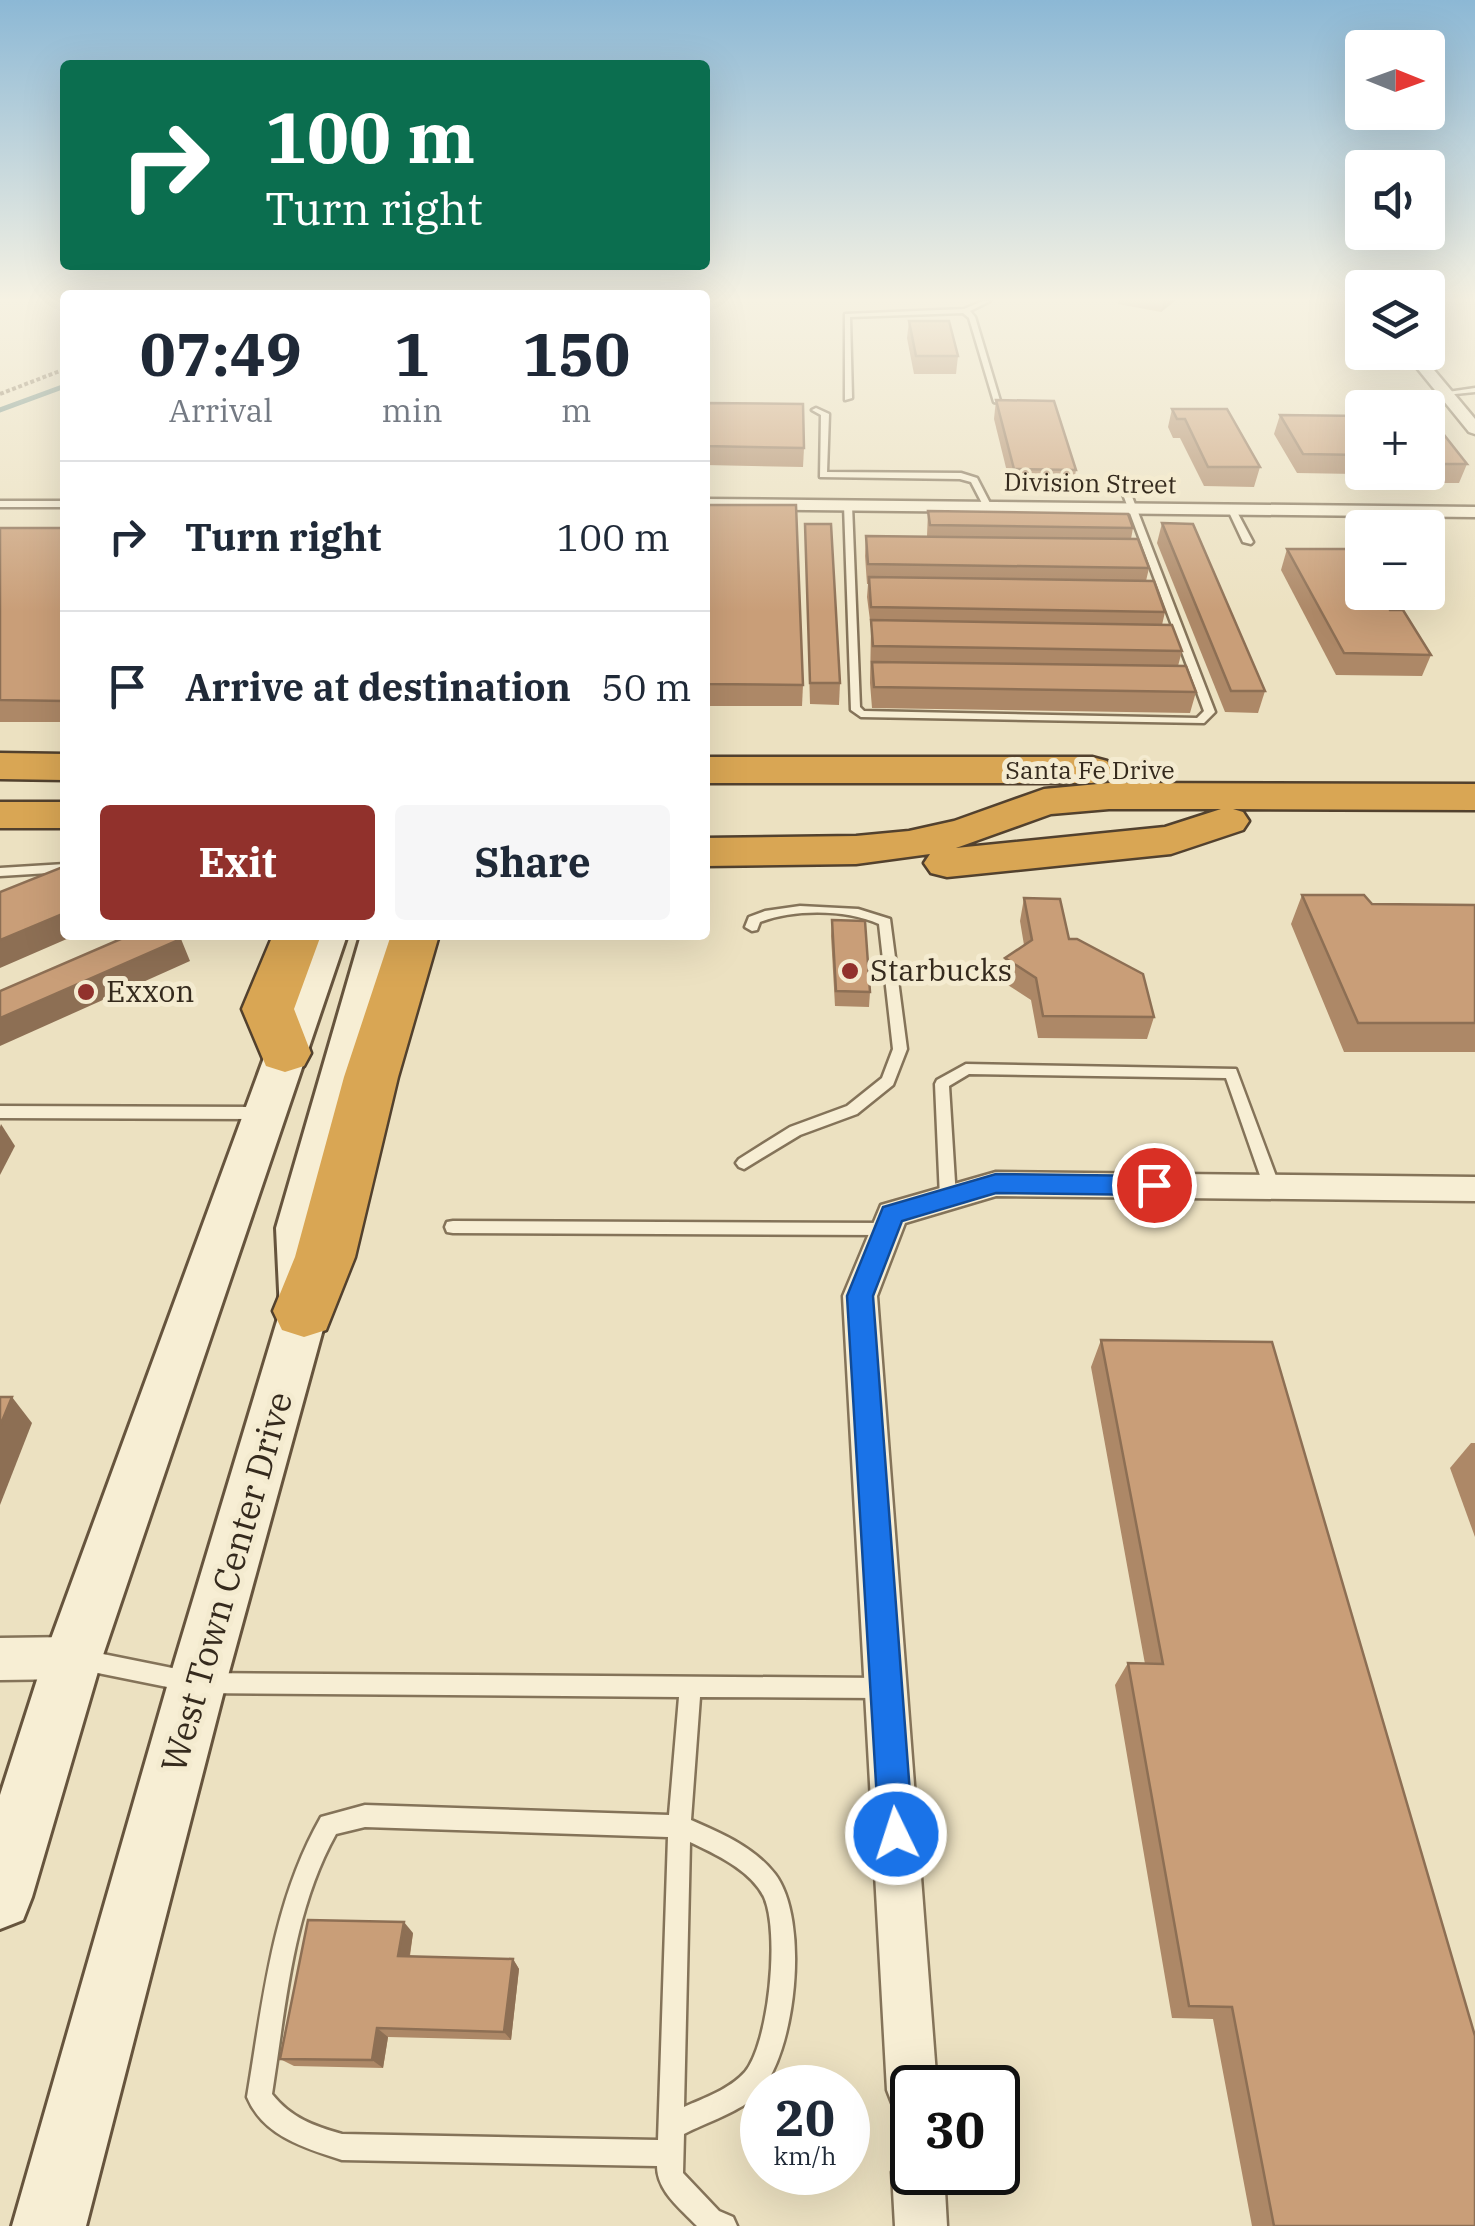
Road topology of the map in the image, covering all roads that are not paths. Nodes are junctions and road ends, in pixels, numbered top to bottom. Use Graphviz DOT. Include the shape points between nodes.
graph roads {
  1 [pos="1456,405"];
  2 [pos="816,410"];
  3 [pos="1474,427"];
  4 [pos="1122,481"];
  5 [pos="0,504"];
  6 [pos="60,504"];
  7 [pos="710,504"];
  8 [pos="848,505"];
  9 [pos="988,507"];
  10 [pos="1132,508"];
  11 [pos="1232,510"];
  12 [pos="1475,512"];
  13 [pos="1248,542"];
  14 [pos="849,548"];
  15 [pos="868,548"];
  16 [pos="1130,552"];
  17 [pos="1149,552"];
  18 [pos="850,589"];
  19 [pos="870,589"];
  20 [pos="1145,594"];
  21 [pos="1165,594"];
  22 [pos="852,634"];
  23 [pos="872,634"];
  24 [pos="1162,638"];
  25 [pos="1182,638"];
  26 [pos="854,674"];
  27 [pos="873,674"];
  28 [pos="1178,680"];
  29 [pos="1198,680"];
  30 [pos="0,766"];
  31 [pos="60,766"];
  32 [pos="710,770"];
  33 [pos="1475,772"];
  34 [pos="1475,798"];
  35 [pos="0,815"];
  36 [pos="60,815"];
  37 [pos="710,820"];
  38 [pos="1475,820"];
  39 [pos="1227,821"];
  40 [pos="998,822"];
  41 [pos="0,836"];
  42 [pos="60,836"];
  43 [pos="710,852"];
  44 [pos="60,868"];
  45 [pos="0,872"];
  46 [pos="710,872"];
  47 [pos="752,927"];
  48 [pos="296,940"];
  49 [pos="326,940"];
  50 [pos="379,940"];
  51 [pos="413,940"];
  52 [pos="284,1053"];
  53 [pos="0,1112"];
  54 [pos="262,1113"];
  55 [pos="744,1164"];
  56 [pos="1272,1186"];
  57 [pos="1475,1188"];
  58 [pos="948,1198"];
  59 [pos="453,1227"];
  60 [pos="886,1229"];
  61 [pos="304,1312"];
  62 [pos="73,1658"];
  63 [pos="0,1659"];
  64 [pos="197,1683"];
  65 [pos="690,1686"];
  66 [pos="886,1688"];
  67 [pos="680,1826"];
  68 [pos="0,1897"];
  69 [pos="910,2065"];
  70 [pos="671,2128"];
  71 [pos="670,2154"];
  72 [pos="919,2195"];
  73 [pos="48,2226"];
  74 [pos="724,2226"];
  75 [pos="921,2226"];
  1 -- 3 [label="street"];
  2 -- 9 [label="lane" via="825,414 824,474 962,476 974,480"];
  4 -- 10 [label="lane"];
  5 -- 6 [label="lane"];
  7 -- 8 [label="street, Division Street"];
  8 -- 9 [label="street, Division Street"];
  8 -- 14 [label="lane"];
  9 -- 10 [label="street, Division Street"];
  10 -- 11 [label="street, Division Street"];
  10 -- 17 [label="lane"];
  11 -- 12 [label="street, Division Street"];
  11 -- 13 [label="lane"];
  14 -- 15 [label="lane"];
  14 -- 18 [label="lane"];
  16 -- 17 [label="lane"];
  17 -- 21 [label="lane"];
  18 -- 19 [label="lane"];
  18 -- 22 [label="lane"];
  20 -- 21 [label="lane"];
  21 -- 25 [label="lane"];
  22 -- 23 [label="lane"];
  22 -- 26 [label="lane"];
  24 -- 25 [label="lane"];
  25 -- 29 [label="lane"];
  26 -- 27 [label="lane"];
  26 -- 29 [label="lane" via="855,708 868,716 1200,721 1210,712"];
  28 -- 29 [label="lane"];
  30 -- 31 [label="highway"];
  32 -- 33 [label="highway, Santa Fe Drive"];
  34 -- 40 [label="highway" via="1109,796 1044,802"];
  35 -- 36 [label="highway"];
  37 -- 40 [label="highway, Santa Fe Drive"];
  38 -- 39 [label="highway, Santa Fe Drive"];
  39 -- 40 [label="highway, Santa Fe Drive"];
  39 -- 46 [label="highway" via="1171,840 880,872"];
  40 -- 43 [label="highway" via="908,845"];
  41 -- 42 [label="highway"];
  44 -- 45 [label="lane"];
  47 -- 55 [label="lane" via="777,911 865,912 885,922 900,1049 888,1081 872,1098 795,1132"];
  48 -- 52 [label="highway" via="268,1010"];
  49 -- 52 [label="street"];
  50 -- 61 [label="street, West Town Center Drive" via="299,1228"];
  51 -- 61 [label="highway"];
  52 -- 54 [label="street"];
  53 -- 54 [label="lane"];
  54 -- 62 [label="street"];
  56 -- 57 [label="street"];
  56 -- 58 [label="street" via="996,1184"];
  56 -- 58 [label="lane" via="1231,1073 966,1069 942,1084"];
  58 -- 60 [label="street" via="892,1214"];
  59 -- 60 [label="lane"];
  60 -- 66 [label="street" via="860,1296"];
  61 -- 64 [label="street, West Town Center Drive"];
  62 -- 63 [label="street"];
  62 -- 64 [label="lane"];
  62 -- 68 [label="street"];
  64 -- 65 [label="lane"];
  64 -- 73 [label="street, West Town Center Drive"];
  65 -- 66 [label="lane"];
  65 -- 67 [label="lane"];
  66 -- 69 [label="street"];
  67 -- 70 [label="lane"];
  67 -- 70 [label="lane" via="726,1848 772,1890 783,1977 772,2048 752,2083"];
  67 -- 71 [label="lane" via="365,1816 329,1825 298,1888 260,2097 291,2132 342,2147"];
  70 -- 71 [label="lane"];
  71 -- 74 [label="lane" via="670,2178 711,2222"];
  72 -- 75 [label="street"];
}
